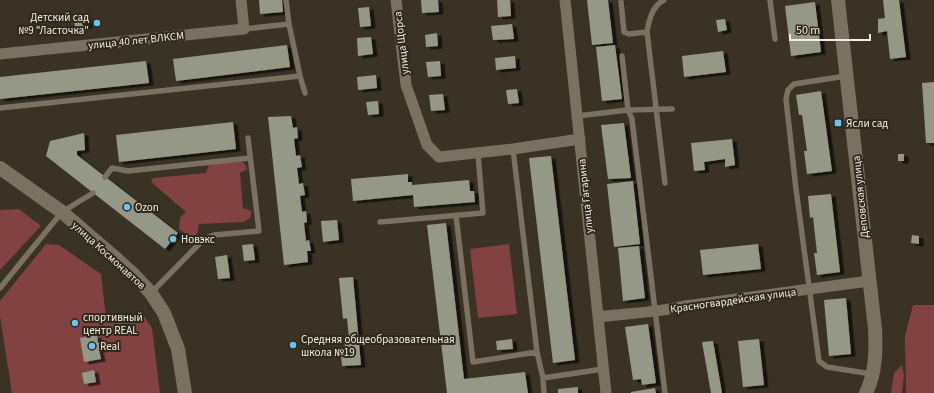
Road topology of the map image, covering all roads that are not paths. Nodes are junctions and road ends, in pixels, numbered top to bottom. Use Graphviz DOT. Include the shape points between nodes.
graph roads {
  1 [pos="241,0"];
  2 [pos="286,0"];
  3 [pos="396,0"];
  4 [pos="565,0"];
  5 [pos="664,0"];
  6 [pos="770,0"];
  7 [pos="838,0"];
  8 [pos="621,2"];
  9 [pos="289,24"];
  10 [pos="244,29"];
  11 [pos="647,32"];
  12 [pos="775,39"];
  13 [pos="0,54"];
  14 [pos="622,56"];
  15 [pos="300,76"];
  16 [pos="847,76"];
  17 [pos="305,93"];
  18 [pos="0,108"];
  19 [pos="656,109"];
  20 [pos="672,109"];
  21 [pos="628,110"];
  22 [pos="577,116"];
  23 [pos="248,138"];
  24 [pos="580,139"];
  25 [pos="513,149"];
  26 [pos="478,154"];
  27 [pos="250,158"];
  28 [pos="0,168"];
  29 [pos="105,177"];
  30 [pos="665,183"];
  31 [pos="93,193"];
  32 [pos="62,212"];
  33 [pos="456,215"];
  34 [pos="380,222"];
  35 [pos="869,281"];
  36 [pos="0,288"];
  37 [pos="809,289"];
  38 [pos="151,294"];
  39 [pos="656,312"];
  40 [pos="598,317"];
  41 [pos="537,352"];
  42 [pos="603,369"];
  43 [pos="874,374"];
  44 [pos="542,378"];
  45 [pos="185,393"];
  46 [pos="544,393"];
  47 [pos="606,393"];
  48 [pos="665,393"];
  49 [pos="866,393"];
  1 -- 10 [label="street"];
  2 -- 9 [label="lane"];
  3 -- 26 [label="street, улица Щорса" via="406,85 427,145 439,157"];
  4 -- 22 [label="street, улица Гагарина"];
  5 -- 11 [label="lane" via="658,3 650,16"];
  6 -- 12 [label="lane"];
  7 -- 16 [label="street, Деповская улица"];
  8 -- 11 [label="lane" via="624,32"];
  9 -- 10 [label="lane"];
  9 -- 15 [label="lane"];
  10 -- 13 [label="street, улица 40 лет ВЛКСМ"];
  11 -- 19 [label="lane"];
  14 -- 21 [label="lane"];
  15 -- 17 [label="lane"];
  15 -- 18 [label="lane"];
  16 -- 35 [label="street, Деповская улица"];
  16 -- 37 [label="lane" via="794,84 788,90 786,99"];
  19 -- 20 [label="lane"];
  19 -- 21 [label="lane"];
  19 -- 30 [label="lane"];
  21 -- 22 [label="lane"];
  21 -- 39 [label="lane" via="632,119"];
  22 -- 24 [label="street, улица Гагарина"];
  23 -- 27 [label="lane"];
  24 -- 25 [label="street, улица Щорса"];
  24 -- 40 [label="street, улица Гагарина"];
  25 -- 26 [label="street, улица Щорса"];
  25 -- 41 [label="lane"];
  26 -- 33 [label="lane" via="483,213"];
  27 -- 29 [label="lane" via="128,171 112,168"];
  27 -- 38 [label="lane" via="259,231 214,235 204,239"];
  28 -- 32 [label="street, улица Космонавтов"];
  31 -- 32 [label="lane"];
  32 -- 36 [label="lane"];
  32 -- 38 [label="street, улица Космонавтов" via="134,275"];
  33 -- 34 [label="lane"];
  33 -- 41 [label="lane" via="473,362"];
  35 -- 37 [label="street, Красногвардейская улица"];
  35 -- 43 [label="street, Деповская улица" via="876,349"];
  37 -- 39 [label="street, Красногвардейская улица"];
  37 -- 43 [label="lane" via="819,361 826,367"];
  38 -- 45 [label="street, улица Космонавтов" via="164,313 178,349"];
  39 -- 40 [label="street, Красногвардейская улица"];
  39 -- 48 [label="lane"];
  40 -- 42 [label="street, улица Гагарина"];
  41 -- 44 [label="lane"];
  42 -- 44 [label="lane"];
  42 -- 47 [label="street, улица Гагарина"];
  43 -- 49 [label="street, Деповская улица"];
  44 -- 46 [label="lane"];
}
